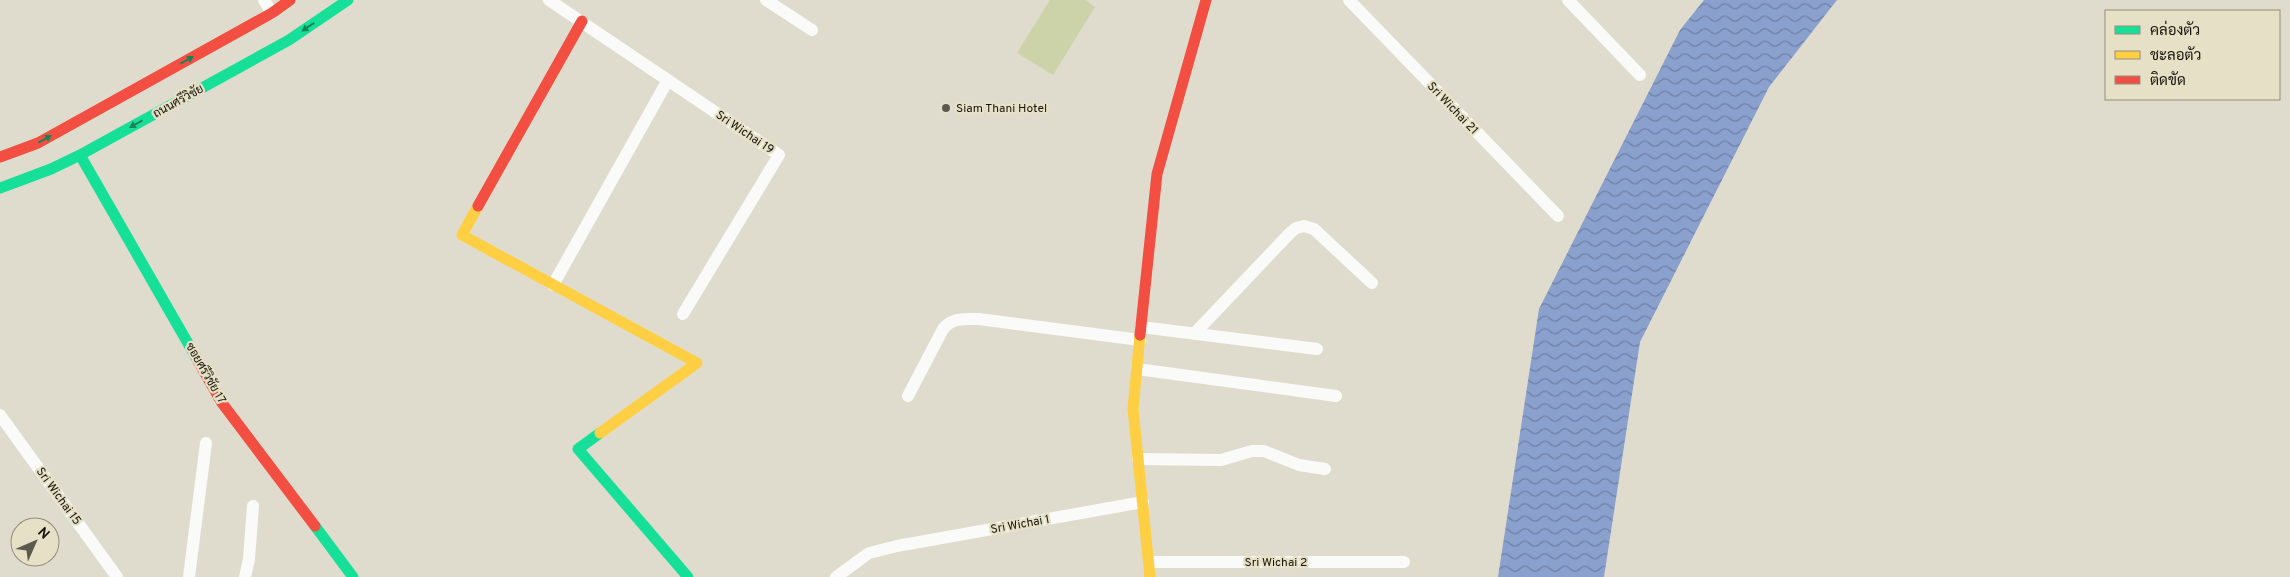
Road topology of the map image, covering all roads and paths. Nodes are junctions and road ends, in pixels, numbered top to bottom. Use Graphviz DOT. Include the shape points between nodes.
graph roads {
  1 [pos="264,0"];
  2 [pos="290,0"];
  3 [pos="348,0"];
  4 [pos="549,0"];
  5 [pos="766,0"];
  6 [pos="1206,0"];
  7 [pos="1349,0"];
  8 [pos="1568,0"];
  9 [pos="272,13"];
  10 [pos="582,21"];
  11 [pos="812,30"];
  12 [pos="1640,75"];
  13 [pos="668,80"];
  14 [pos="80,155"];
  15 [pos="0,157"];
  16 [pos="0,188"];
  17 [pos="1558,216"];
  18 [pos="1372,283"];
  19 [pos="554,285"];
  20 [pos="683,314"];
  21 [pos="1140,334"];
  22 [pos="1194,334"];
  23 [pos="1317,349"];
  24 [pos="1137,369"];
  25 [pos="908,396"];
  26 [pos="1336,396"];
  27 [pos="0,415"];
  28 [pos="206,443"];
  29 [pos="1138,459"];
  30 [pos="1325,469"];
  31 [pos="1143,502"];
  32 [pos="253,506"];
  33 [pos="1149,562"];
  34 [pos="1404,562"];
  35 [pos="117,577"];
  36 [pos="189,577"];
  37 [pos="245,577"];
  38 [pos="353,577"];
  39 [pos="688,577"];
  40 [pos="836,577"];
  41 [pos="1150,577"];
  1 -- 9 [label="street"];
  2 -- 9 [label="street"];
  3 -- 14 [label="street, ถนนศรีวิชัย, one-way" via="289,40"];
  4 -- 10 [label="street, Sri Wichai 19"];
  5 -- 11 [label="street"];
  6 -- 21 [label="street" via="1158,174"];
  7 -- 17 [label="street, Sri Wichai 21"];
  8 -- 12 [label="street"];
  15 -- 9 [label="street, one-way" via="38,143"];
  10 -- 13 [label="street, Sri Wichai 19"];
  10 -- 19 [label="street" via="462,235"];
  13 -- 19 [label="street"];
  13 -- 20 [label="street, Sri Wichai 19" via="779,155"];
  14 -- 16 [label="street, ถนนศรีวิชัย"];
  14 -- 38 [label="street, ซอยศรีวิชัย 17" via="222,402"];
  18 -- 22 [label="street" via="1314,229 1296,228"];
  19 -- 39 [label="street" via="697,363 578,449"];
  21 -- 22 [label="street"];
  21 -- 24 [label="street"];
  21 -- 25 [label="street" via="959,319 948,322 943,329"];
  22 -- 23 [label="street"];
  24 -- 26 [label="street"];
  24 -- 29 [label="street" via="1133,408"];
  27 -- 35 [label="street, Sri Wichai 15"];
  28 -- 36 [label="street"];
  29 -- 30 [label="street" via="1221,460 1264,451 1300,465"];
  29 -- 31 [label="street"];
  31 -- 33 [label="street"];
  31 -- 40 [label="street, Sri Wichai 1" via="897,546 869,553"];
  32 -- 37 [label="street"];
  33 -- 34 [label="street, Sri Wichai 2"];
  33 -- 41 [label="street"];
}
